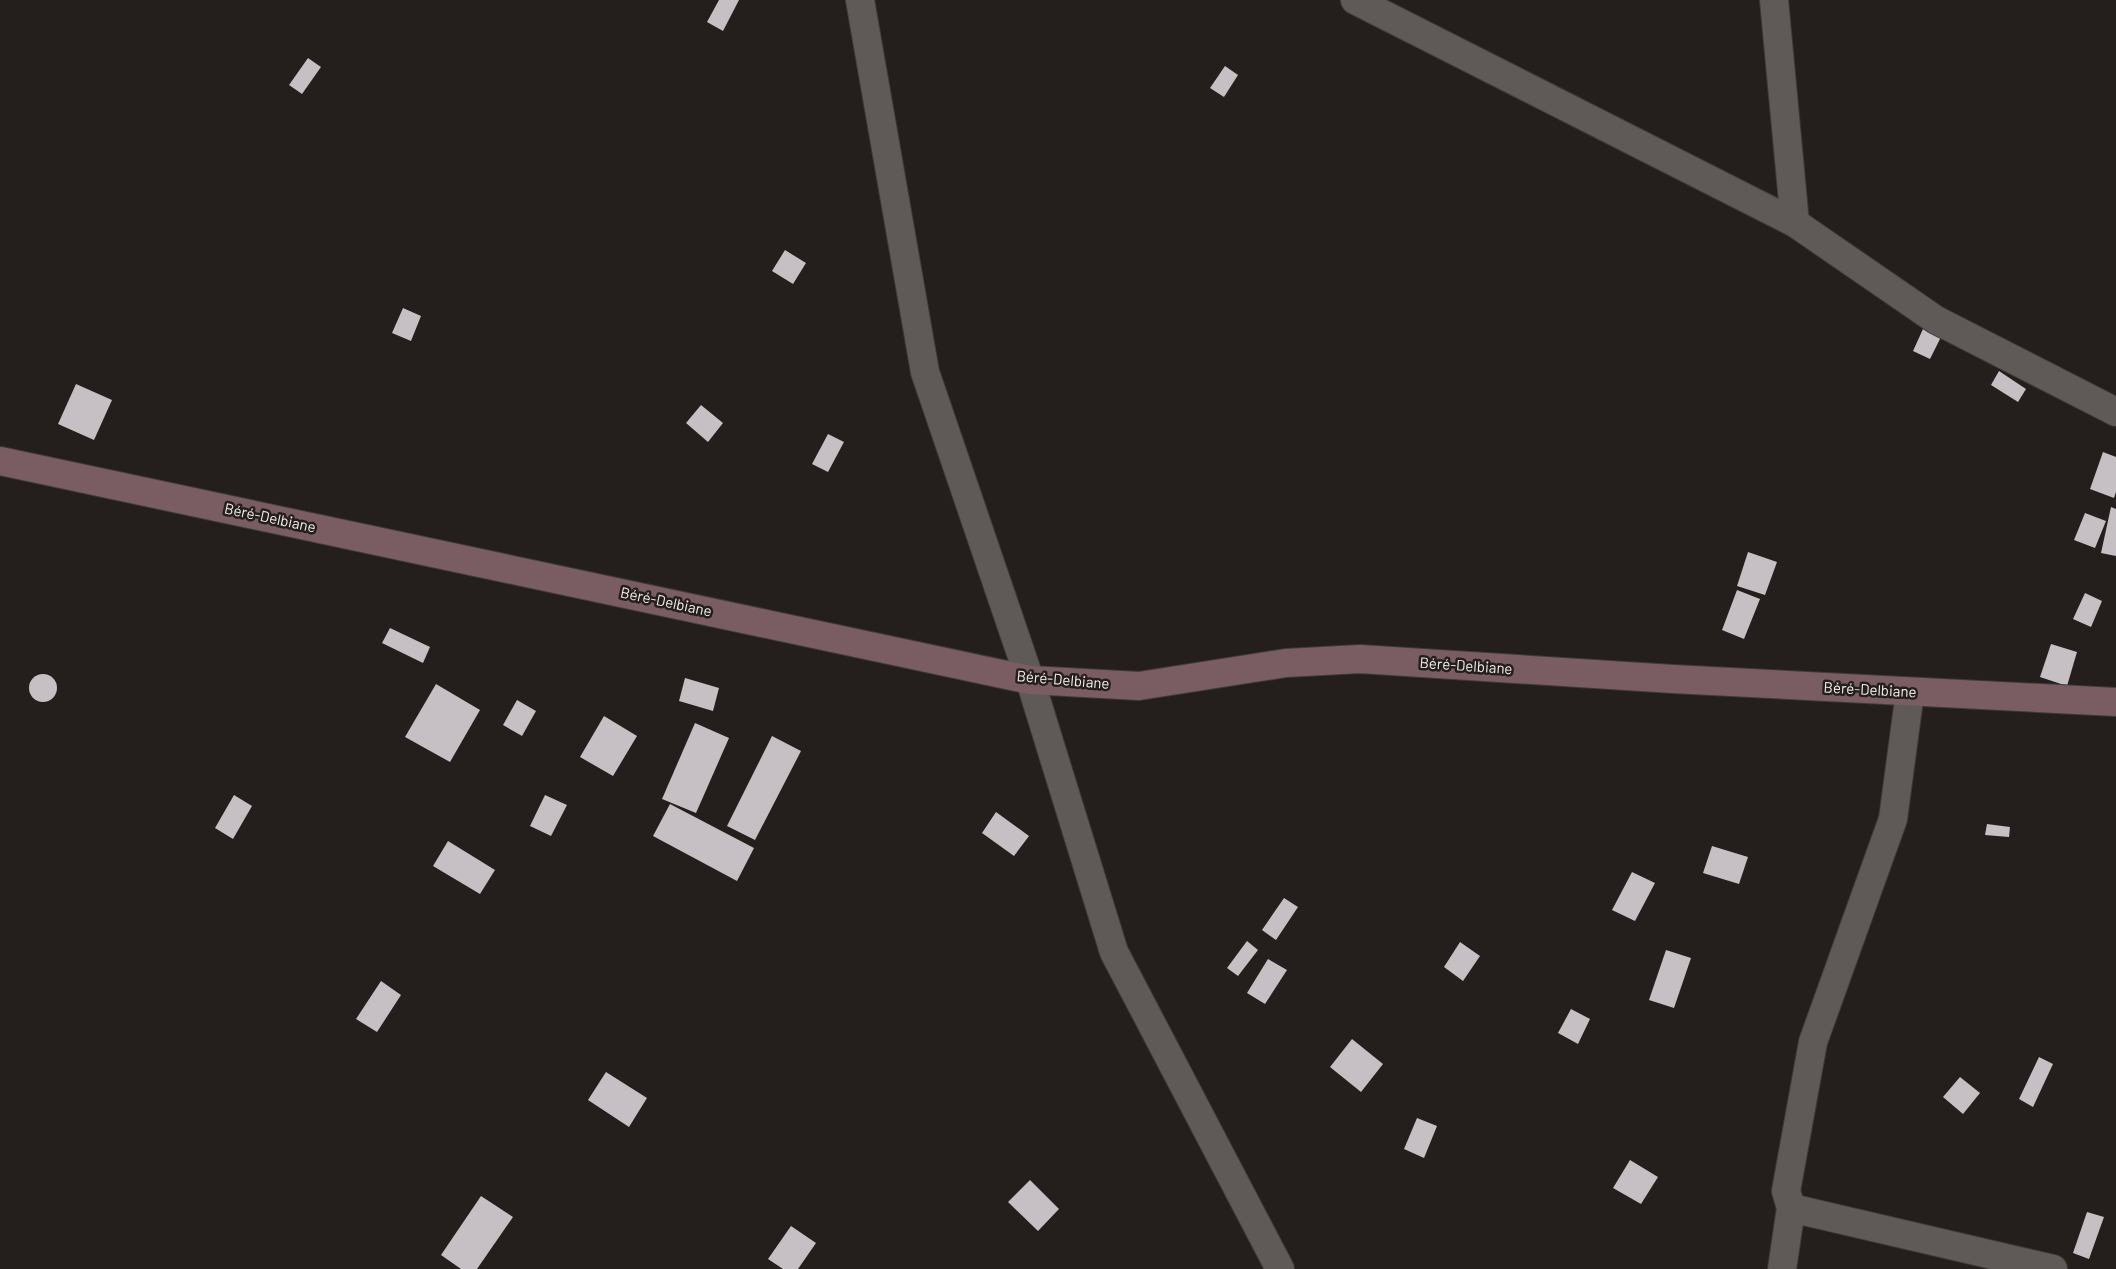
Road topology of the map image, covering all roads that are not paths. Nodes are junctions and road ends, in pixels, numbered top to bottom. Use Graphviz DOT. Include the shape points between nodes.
graph roads {
  1 [pos="860,0"];
  2 [pos="1355,0"];
  3 [pos="1774,0"];
  4 [pos="1794,223"];
  5 [pos="2116,412"];
  6 [pos="0,461"];
  7 [pos="1030,680"];
  8 [pos="1910,692"];
  9 [pos="2116,702"];
  10 [pos="1791,1208"];
  11 [pos="1280,1269"];
  12 [pos="1782,1269"];
  13 [pos="2053,1269"];
  1 -- 7 [label="street" via="925,372"];
  2 -- 4 [label="street"];
  3 -- 4 [label="street"];
  4 -- 5 [label="street" via="1936,320"];
  6 -- 7 [label="street, Béré-Delbiane"];
  7 -- 8 [label="street, Béré-Delbiane" via="1139,686 1286,664 1360,659"];
  7 -- 11 [label="street" via="1114,952"];
  8 -- 9 [label="street, Béré-Delbiane"];
  8 -- 10 [label="street" via="1893,819 1813,1042 1786,1191"];
  10 -- 12 [label="street"];
  10 -- 13 [label="street"];
}
